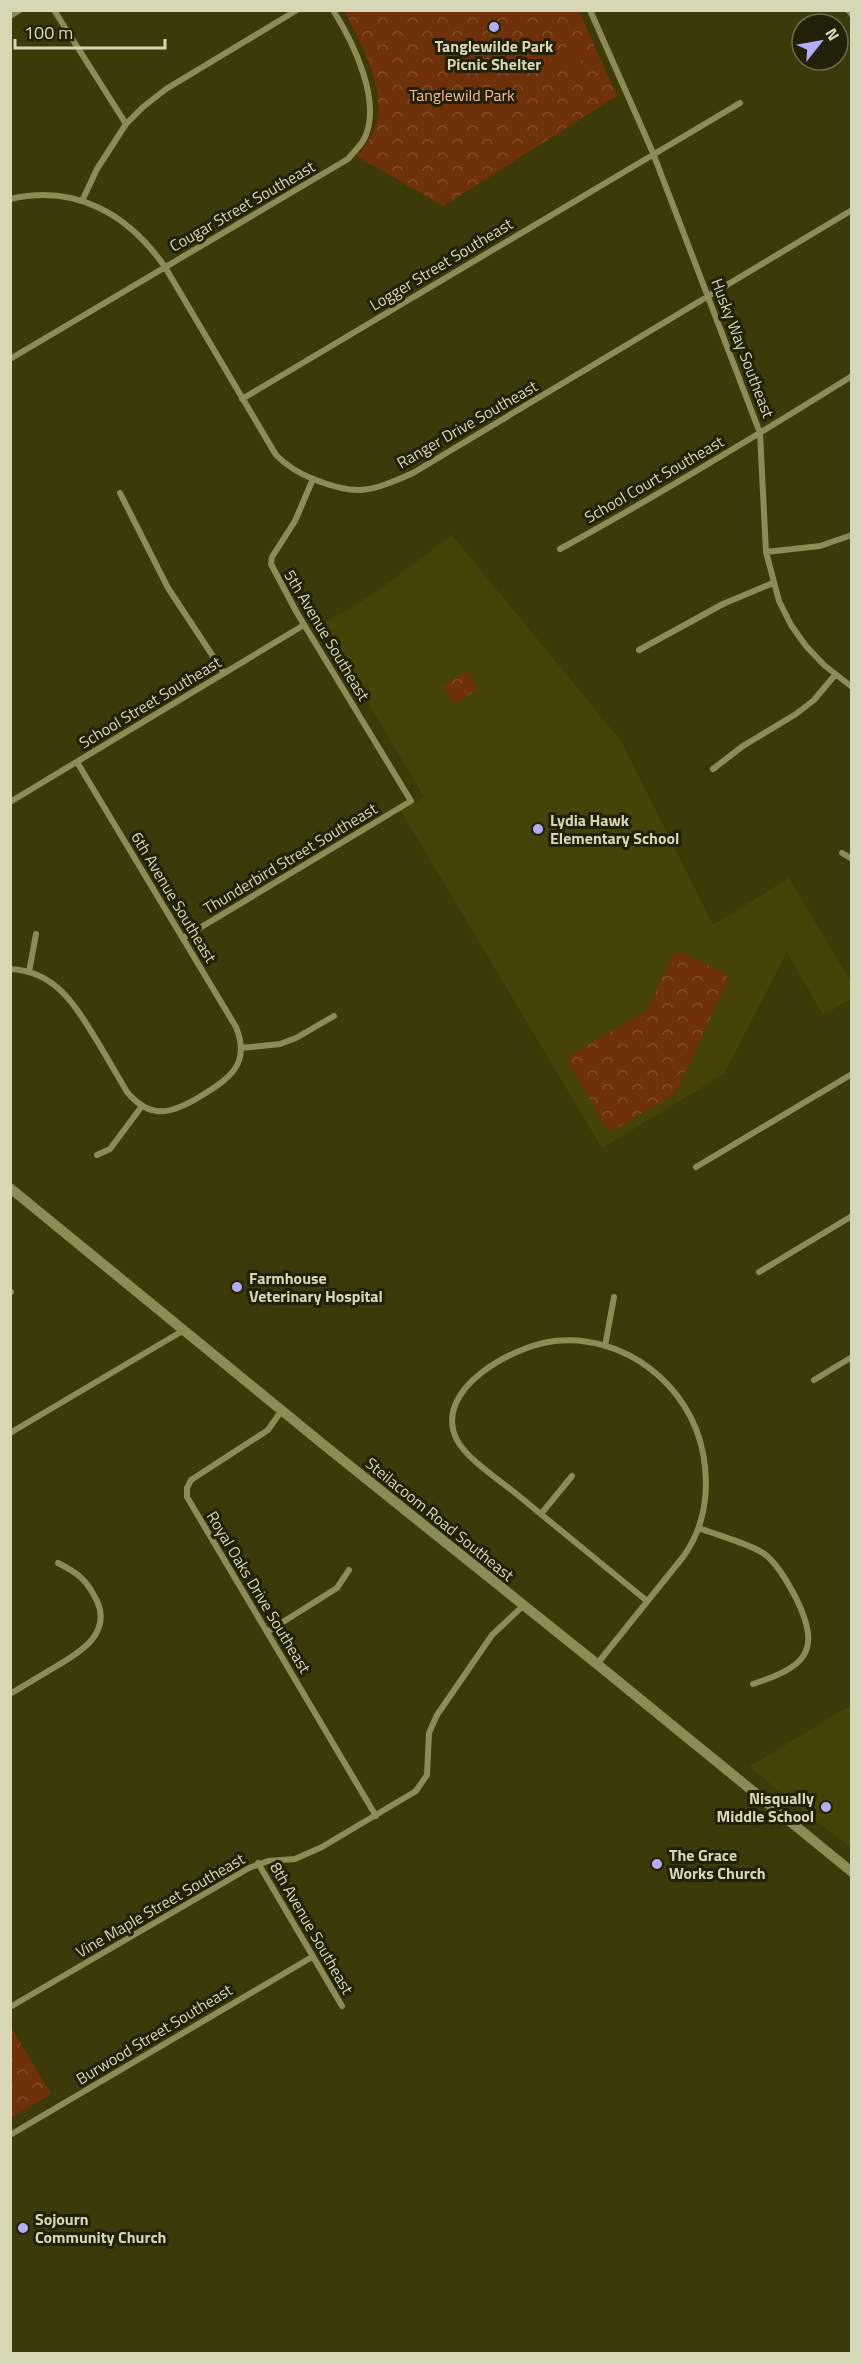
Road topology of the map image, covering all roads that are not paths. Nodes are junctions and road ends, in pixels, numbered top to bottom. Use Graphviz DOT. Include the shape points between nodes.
graph roads {
  1 [pos="20,10"];
  2 [pos="54,10"];
  3 [pos="297,10"];
  4 [pos="333,10"];
  5 [pos="590,10"];
  6 [pos="848,10"];
  7 [pos="852,15"];
  8 [pos="10,16"];
  9 [pos="740,103"];
  10 [pos="126,124"];
  11 [pos="653,153"];
  12 [pos="10,199"];
  13 [pos="82,201"];
  14 [pos="852,210"];
  15 [pos="165,267"];
  16 [pos="709,295"];
  17 [pos="10,359"];
  18 [pos="852,376"];
  19 [pos="242,399"];
  20 [pos="760,433"];
  21 [pos="313,479"];
  22 [pos="120,493"];
  23 [pos="852,535"];
  24 [pos="560,549"];
  25 [pos="766,552"];
  26 [pos="773,583"];
  27 [pos="304,625"];
  28 [pos="639,650"];
  29 [pos="224,673"];
  30 [pos="835,675"];
  31 [pos="852,687"];
  32 [pos="77,762"];
  33 [pos="713,769"];
  34 [pos="411,801"];
  35 [pos="10,802"];
  36 [pos="842,854"];
  37 [pos="852,859"];
  38 [pos="36,934"];
  39 [pos="183,938"];
  40 [pos="10,969"];
  41 [pos="29,972"];
  42 [pos="334,1016"];
  43 [pos="241,1048"];
  44 [pos="852,1074"];
  45 [pos="142,1106"];
  46 [pos="97,1155"];
  47 [pos="696,1167"];
  48 [pos="10,1188"];
  49 [pos="852,1216"];
  50 [pos="759,1272"];
  51 [pos="614,1297"];
  52 [pos="184,1330"];
  53 [pos="605,1346"];
  54 [pos="852,1358"];
  55 [pos="814,1380"];
  56 [pos="282,1410"];
  57 [pos="10,1434"];
  58 [pos="572,1476"];
  59 [pos="541,1514"];
  60 [pos="699,1528"];
  61 [pos="58,1563"];
  62 [pos="349,1570"];
  63 [pos="647,1601"];
  64 [pos="524,1605"];
  65 [pos="267,1632"];
  66 [pos="597,1664"];
  67 [pos="753,1684"];
  68 [pos="10,1694"];
  69 [pos="376,1816"];
  70 [pos="258,1863"];
  71 [pos="852,1872"];
  72 [pos="312,1957"];
  73 [pos="342,2006"];
  74 [pos="10,2007"];
  75 [pos="10,2135"];
  1 -- 8 [label="street"];
  2 -- 10 [label="street"];
  3 -- 10 [label="street" via="166,89"];
  4 -- 15 [label="street, Cougar Street Southeast" via="359,61 366,86 370,115 363,140 335,168"];
  5 -- 11 [label="street, Husky Way Southeast"];
  6 -- 7 [label="street"];
  9 -- 11 [label="street, Logger Street Southeast"];
  10 -- 13 [label="street"];
  11 -- 16 [label="street, Husky Way Southeast"];
  11 -- 19 [label="street, Logger Street Southeast"];
  12 -- 13 [label="street, Ranger Drive Southeast" via="47,194"];
  13 -- 15 [label="street, Ranger Drive Southeast" via="125,223"];
  14 -- 16 [label="street, Ranger Drive Southeast"];
  15 -- 17 [label="street, Cougar Street Southeast"];
  15 -- 19 [label="street, Ranger Drive Southeast"];
  16 -- 20 [label="street, Husky Way Southeast"];
  16 -- 21 [label="street, Ranger Drive Southeast" via="413,473 362,490 338,489"];
  18 -- 20 [label="street"];
  19 -- 21 [label="street, Ranger Drive Southeast" via="276,455 286,466"];
  20 -- 24 [label="street, School Court Southeast"];
  20 -- 25 [label="street, Husky Way Southeast"];
  21 -- 27 [label="street, 5th Avenue Southeast" via="271,564"];
  22 -- 29 [label="street" via="168,588"];
  23 -- 25 [label="street" via="820,546"];
  25 -- 26 [label="street, Husky Way Southeast"];
  26 -- 28 [label="street" via="723,604"];
  26 -- 30 [label="street, Husky Way Southeast" via="798,636"];
  27 -- 29 [label="street, School Street Southeast"];
  27 -- 34 [label="street, 5th Avenue Southeast"];
  29 -- 32 [label="street, School Street Southeast"];
  30 -- 31 [label="street, Husky Way Southeast"];
  30 -- 33 [label="street" via="796,714"];
  32 -- 35 [label="street, School Street Southeast"];
  32 -- 39 [label="street, 6th Avenue Southeast"];
  34 -- 39 [label="street, Thunderbird Street Southeast"];
  36 -- 37 [label="street"];
  38 -- 41 [label="street"];
  39 -- 43 [label="street, 6th Avenue Southeast" via="236,1027"];
  40 -- 41 [label="street"];
  41 -- 45 [label="street" via="56,985 72,1000 127,1092"];
  42 -- 43 [label="street" via="280,1044"];
  43 -- 45 [label="street" via="230,1077 182,1107 161,1112"];
  44 -- 47 [label="street"];
  45 -- 46 [label="street" via="110,1149"];
  48 -- 52 [label="street, Steilacoom Road Southeast"];
  49 -- 50 [label="street"];
  51 -- 53 [label="street"];
  52 -- 56 [label="street, Steilacoom Road Southeast"];
  52 -- 57 [label="street"];
  53 -- 59 [label="street" via="555,1341 514,1352 472,1380 460,1395 453,1426 457,1441"];
  53 -- 60 [label="street" via="637,1358 661,1376 696,1426 706,1487"];
  54 -- 55 [label="street"];
  56 -- 64 [label="street, Steilacoom Road Southeast"];
  56 -- 65 [label="street, Royal Oaks Drive Southeast" via="268,1430 198,1474 187,1488 187,1497"];
  58 -- 59 [label="street"];
  59 -- 63 [label="street"];
  60 -- 63 [label="street" via="691,1547"];
  60 -- 67 [label="street" via="761,1552 774,1564 809,1629 804,1655 789,1670"];
  61 -- 68 [label="street" via="84,1579 99,1606 101,1624 81,1652"];
  62 -- 65 [label="street" via="337,1588"];
  63 -- 66 [label="street"];
  64 -- 66 [label="street, Steilacoom Road Southeast"];
  64 -- 69 [label="street, Vine Maple Street Southeast" via="485,1644 432,1724 429,1766 423,1784"];
  65 -- 69 [label="street, Royal Oaks Drive Southeast"];
  66 -- 71 [label="street, Steilacoom Road Southeast"];
  69 -- 70 [label="street, Vine Maple Street Southeast" via="296,1860"];
  70 -- 72 [label="street, 8th Avenue Southeast"];
  70 -- 74 [label="street, Vine Maple Street Southeast"];
  72 -- 73 [label="street, 8th Avenue Southeast"];
  72 -- 75 [label="street, Burwood Street Southeast"];
}
